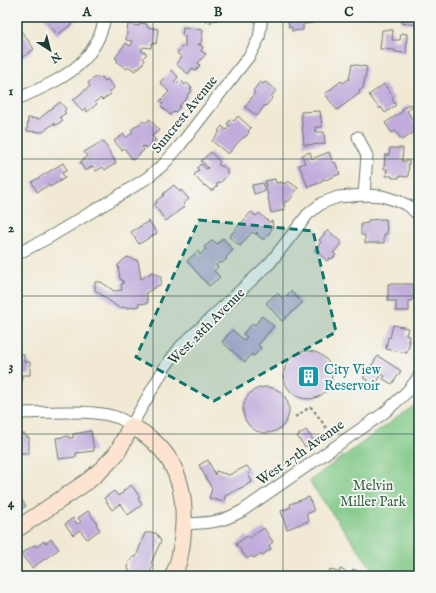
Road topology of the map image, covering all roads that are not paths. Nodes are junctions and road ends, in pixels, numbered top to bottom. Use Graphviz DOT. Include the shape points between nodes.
graph roads {
  1 [pos="105,17"];
  2 [pos="262,17"];
  3 [pos="17,99"];
  4 [pos="358,137"];
  5 [pos="364,195"];
  6 [pos="419,216"];
  7 [pos="17,254"];
  8 [pos="419,376"];
  9 [pos="17,413"];
  10 [pos="131,426"];
  11 [pos="184,524"];
  12 [pos="17,529"];
  13 [pos="173,576"];
  1 -- 3 [label="street" via="102,31 93,49 79,65 61,79"];
  2 -- 7 [label="street, Suncrest Avenue" via="259,38 250,55 163,164 125,192"];
  4 -- 5 [label="street" via="367,156"];
  5 -- 6 [label="street, West 28th Avenue" via="382,196 398,201 409,206"];
  5 -- 10 [label="street, West 28th Avenue" via="338,197 322,203 308,214 270,263 181,346 165,367"];
  8 -- 11 [label="street, West 27th Avenue" via="400,399 384,413 242,511 228,519 212,523"];
  9 -- 10 [label="street" via="103,414 120,419"];
  10 -- 11 [label="street" via="156,443 174,468 183,497"];
  10 -- 12 [label="street, West 28th Avenue" via="117,452 103,468"];
  11 -- 13 [label="street" via="178,565"];
}
